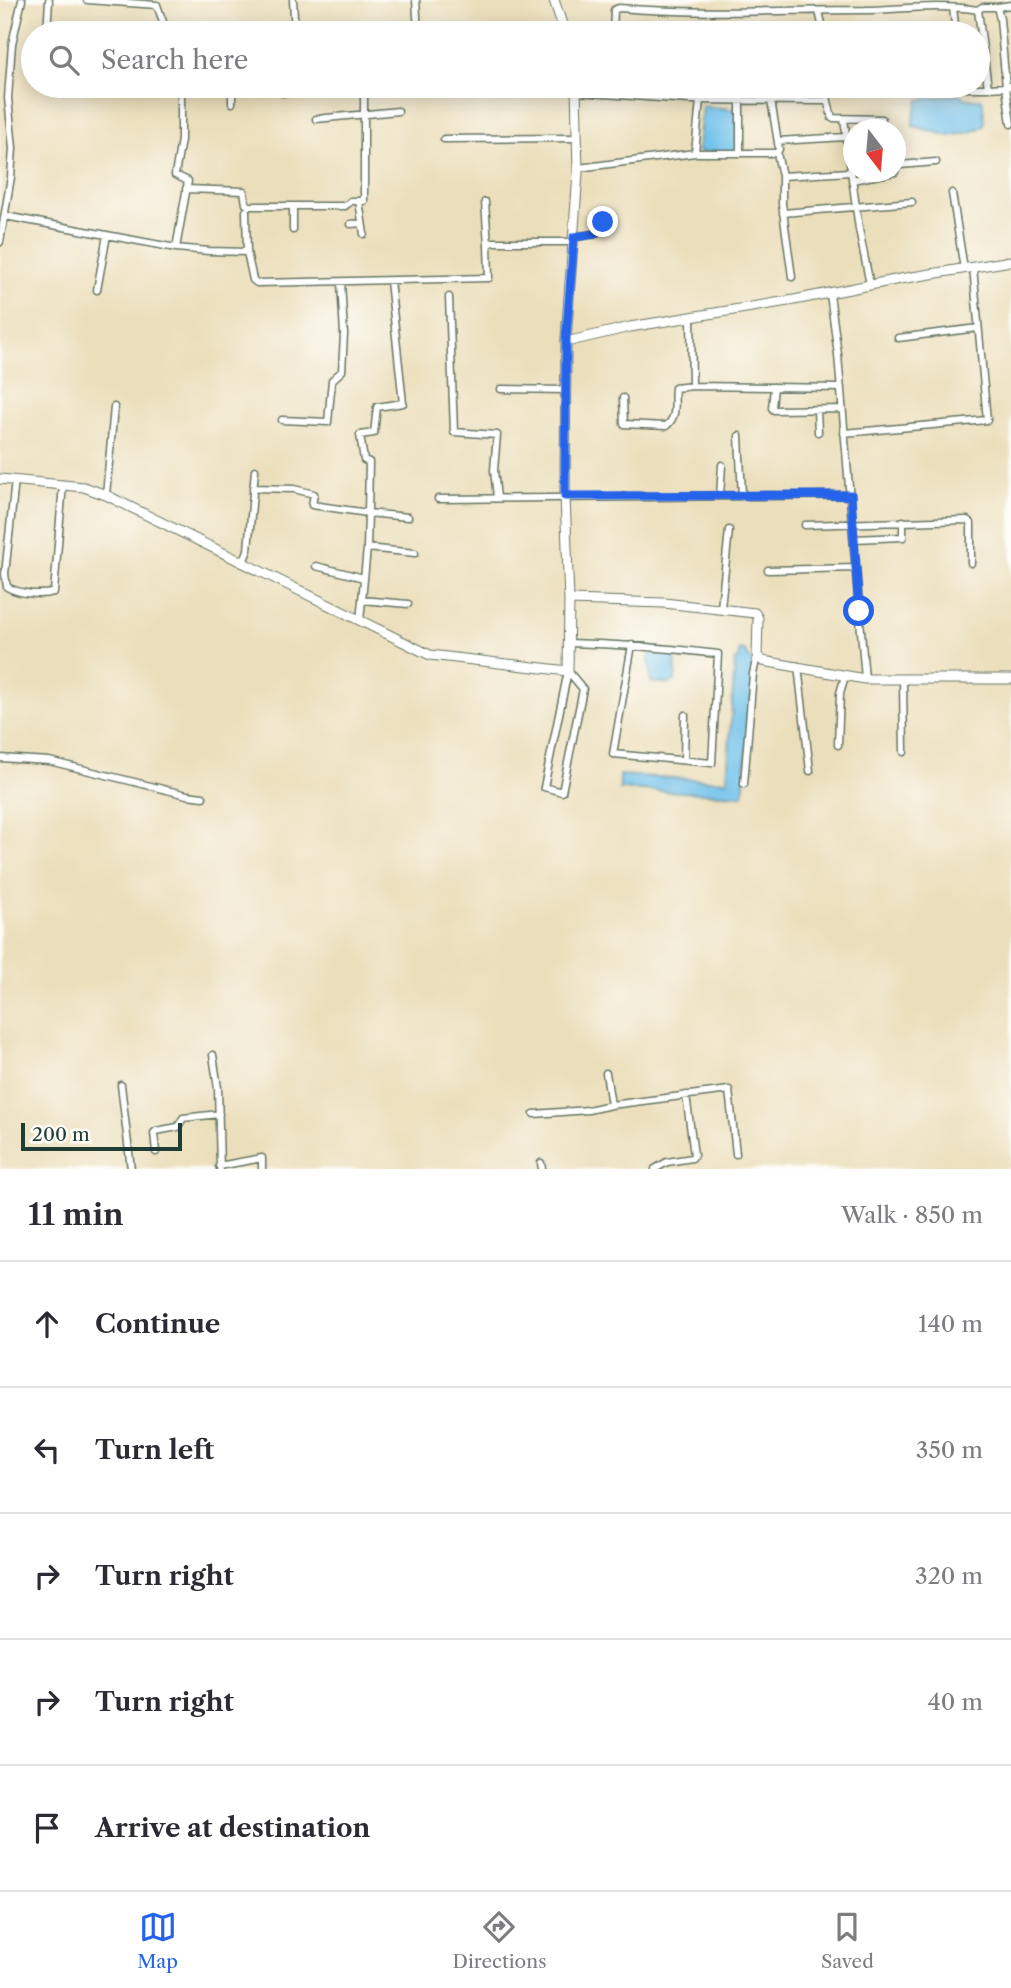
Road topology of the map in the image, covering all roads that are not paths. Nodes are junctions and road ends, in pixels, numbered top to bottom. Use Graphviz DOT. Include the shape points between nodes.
graph roads {
  1 [pos="22,0"];
  2 [pos="49,0"];
  3 [pos="87,0"];
  4 [pos="293,0"];
  5 [pos="416,0"];
  6 [pos="554,0"];
  7 [pos="159,3"];
  8 [pos="1011,5"];
  9 [pos="997,7"];
  10 [pos="953,8"];
  11 [pos="978,10"];
  12 [pos="819,11"];
  13 [pos="48,21"];
  14 [pos="164,21"];
  15 [pos="294,21"];
  16 [pos="417,21"];
  17 [pos="561,21"];
  18 [pos="614,21"];
  19 [pos="821,21"];
  20 [pos="955,21"];
  21 [pos="979,21"];
  22 [pos="1009,87"];
  23 [pos="990,88"];
  24 [pos="181,98"];
  25 [pos="232,98"];
  26 [pos="364,98"];
  27 [pos="576,98"];
  28 [pos="654,98"];
  29 [pos="828,98"];
  30 [pos="700,100"];
  31 [pos="740,100"];
  32 [pos="771,100"];
  33 [pos="828,101"];
  34 [pos="232,103"];
  35 [pos="398,111"];
  36 [pos="364,115"];
  37 [pos="316,119"];
  38 [pos="844,119"];
  39 [pos="1011,124"];
  40 [pos="843,137"];
  41 [pos="578,138"];
  42 [pos="444,139"];
  43 [pos="778,141"];
  44 [pos="695,153"];
  45 [pos="740,153"];
  46 [pos="777,153"];
  47 [pos="936,162"];
  48 [pos="906,164"];
  49 [pos="578,168"];
  50 [pos="843,172"];
  51 [pos="782,176"];
  52 [pos="852,182"];
  53 [pos="186,189"];
  54 [pos="951,193"];
  55 [pos="359,201"];
  56 [pos="485,202"];
  57 [pos="912,202"];
  58 [pos="293,206"];
  59 [pos="856,208"];
  60 [pos="246,211"];
  61 [pos="783,213"];
  62 [pos="5,216"];
  63 [pos="603,222"];
  64 [pos="362,223"];
  65 [pos="351,224"];
  66 [pos="293,230"];
  67 [pos="364,234"];
  68 [pos="107,235"];
  69 [pos="574,239"];
  70 [pos="0,242"];
  71 [pos="488,245"];
  72 [pos="176,248"];
  73 [pos="247,252"];
  74 [pos="1011,261"];
  75 [pos="968,268"];
  76 [pos="792,277"];
  77 [pos="390,281"];
  78 [pos="341,282"];
  79 [pos="870,285"];
  80 [pos="97,290"];
  81 [pos="830,294"];
  82 [pos="449,297"];
  83 [pos="691,317"];
  84 [pos="978,328"];
  85 [pos="898,338"];
  86 [pos="566,342"];
  87 [pos="691,386"];
  88 [pos="774,387"];
  89 [pos="841,388"];
  90 [pos="500,389"];
  91 [pos="566,390"];
  92 [pos="622,398"];
  93 [pos="114,407"];
  94 [pos="817,410"];
  95 [pos="842,410"];
  96 [pos="282,420"];
  97 [pos="818,432"];
  98 [pos="844,433"];
  99 [pos="738,436"];
  100 [pos="722,465"];
  101 [pos="255,470"];
  102 [pos="0,479"];
  103 [pos="15,480"];
  104 [pos="63,484"];
  105 [pos="253,488"];
  106 [pos="106,495"];
  107 [pos="851,495"];
  108 [pos="565,496"];
  109 [pos="720,496"];
  110 [pos="742,496"];
  111 [pos="497,498"];
  112 [pos="438,499"];
  113 [pos="368,513"];
  114 [pos="408,517"];
  115 [pos="903,521"];
  116 [pos="852,524"];
  117 [pos="805,525"];
  118 [pos="729,530"];
  119 [pos="854,539"];
  120 [pos="368,548"];
  121 [pos="415,553"];
  122 [pos="243,563"];
  123 [pos="971,563"];
  124 [pos="316,566"];
  125 [pos="856,568"];
  126 [pos="768,570"];
  127 [pos="364,578"];
  128 [pos="362,600"];
  129 [pos="569,600"];
  130 [pos="408,604"];
  131 [pos="721,608"];
  132 [pos="360,621"];
  133 [pos="568,643"];
  134 [pos="632,645"];
  135 [pos="757,656"];
  136 [pos="798,666"];
  137 [pos="568,671"];
  138 [pos="845,676"];
  139 [pos="1011,679"];
  140 [pos="865,680"];
  141 [pos="903,681"];
  142 [pos="685,715"];
  143 [pos="838,745"];
  144 [pos="904,752"];
  145 [pos="0,758"];
  146 [pos="684,760"];
  147 [pos="810,771"];
  148 [pos="744,785"];
  149 [pos="203,797"];
  150 [pos="213,1055"];
  151 [pos="606,1073"];
  152 [pos="121,1085"];
  153 [pos="686,1094"];
  154 [pos="611,1105"];
  155 [pos="219,1114"];
  156 [pos="534,1114"];
  157 [pos="156,1152"];
  158 [pos="736,1154"];
  159 [pos="220,1167"];
  160 [pos="131,1169"];
  161 [pos="262,1169"];
  162 [pos="655,1169"];
  1 -- 62 [label="street" via="12,44 8,98 13,148"];
  2 -- 13 [label="street"];
  3 -- 7 [label="street"];
  4 -- 15 [label="street"];
  5 -- 16 [label="street"];
  6 -- 17 [label="street"];
  7 -- 14 [label="street"];
  8 -- 9 [label="street"];
  9 -- 11 [label="street"];
  9 -- 22 [label="street"];
  10 -- 11 [label="street"];
  10 -- 12 [label="street"];
  10 -- 20 [label="street"];
  11 -- 21 [label="street"];
  12 -- 18 [label="street" via="619,8 614,10"];
  12 -- 19 [label="street"];
  22 -- 23 [label="street"];
  22 -- 39 [label="street"];
  24 -- 53 [label="street" via="181,139 174,175 188,181"];
  25 -- 34 [label="street"];
  26 -- 36 [label="street"];
  27 -- 41 [label="street"];
  28 -- 30 [label="street"];
  29 -- 33 [label="street"];
  30 -- 31 [label="street"];
  30 -- 44 [label="street"];
  31 -- 32 [label="street"];
  31 -- 45 [label="street"];
  32 -- 33 [label="street"];
  32 -- 43 [label="street"];
  33 -- 38 [label="street" via="832,118"];
  35 -- 36 [label="street"];
  36 -- 37 [label="street"];
  36 -- 55 [label="street" via="365,199"];
  40 -- 43 [label="street"];
  41 -- 42 [label="street"];
  41 -- 49 [label="street"];
  43 -- 46 [label="street"];
  44 -- 45 [label="street"];
  44 -- 49 [label="street"];
  45 -- 46 [label="street"];
  46 -- 51 [label="street"];
  47 -- 48 [label="street"];
  49 -- 69 [label="street"];
  50 -- 51 [label="street"];
  51 -- 61 [label="street"];
  52 -- 59 [label="street"];
  53 -- 58 [label="street" via="244,191 249,206"];
  53 -- 72 [label="street"];
  54 -- 75 [label="street"];
  55 -- 58 [label="street" via="345,206"];
  55 -- 64 [label="street"];
  56 -- 71 [label="street"];
  57 -- 59 [label="street"];
  58 -- 66 [label="street"];
  59 -- 61 [label="street"];
  59 -- 79 [label="street"];
  60 -- 73 [label="street"];
  61 -- 76 [label="street"];
  62 -- 68 [label="street"];
  62 -- 70 [label="street"];
  63 -- 69 [label="street" via="595,234"];
  64 -- 65 [label="street"];
  64 -- 67 [label="street"];
  68 -- 72 [label="street"];
  68 -- 80 [label="street"];
  69 -- 71 [label="street"];
  69 -- 86 [label="street"];
  71 -- 77 [label="street" via="489,278"];
  72 -- 73 [label="street"];
  73 -- 78 [label="street" via="257,283"];
  74 -- 75 [label="street"];
  75 -- 79 [label="street"];
  75 -- 84 [label="street"];
  77 -- 78 [label="street"];
  77 -- 113 [label="street" via="403,403 377,407 374,433 360,435 363,460 369,462"];
  78 -- 96 [label="street" via="342,371 332,377 328,422"];
  79 -- 81 [label="street"];
  81 -- 83 [label="street"];
  81 -- 89 [label="street"];
  82 -- 111 [label="street" via="454,432 496,435"];
  83 -- 86 [label="street"];
  83 -- 87 [label="street"];
  84 -- 85 [label="street"];
  84 -- 98 [label="street" via="987,420"];
  86 -- 91 [label="street"];
  87 -- 88 [label="street"];
  87 -- 92 [label="street" via="675,388 675,412 666,426 624,424"];
  88 -- 89 [label="street"];
  88 -- 94 [label="street" via="774,410"];
  89 -- 95 [label="street"];
  90 -- 91 [label="street"];
  91 -- 108 [label="street"];
  93 -- 106 [label="street"];
  94 -- 95 [label="street"];
  94 -- 97 [label="street"];
  95 -- 98 [label="street"];
  98 -- 107 [label="street"];
  99 -- 110 [label="street"];
  100 -- 109 [label="street"];
  101 -- 105 [label="street"];
  102 -- 103 [label="street"];
  103 -- 104 [label="street"];
  103 -- 104 [label="street" via="7,587 45,595 54,592"];
  104 -- 106 [label="street"];
  105 -- 113 [label="street" via="294,489 314,494 313,505"];
  105 -- 122 [label="street"];
  106 -- 122 [label="street"];
  107 -- 110 [label="street"];
  107 -- 116 [label="street"];
  108 -- 109 [label="street"];
  108 -- 111 [label="street"];
  108 -- 129 [label="street"];
  109 -- 110 [label="street"];
  111 -- 112 [label="street"];
  113 -- 114 [label="street"];
  113 -- 120 [label="street"];
  115 -- 116 [label="street"];
  115 -- 119 [label="street" via="903,537"];
  115 -- 123 [label="street" via="970,521"];
  116 -- 117 [label="street"];
  116 -- 119 [label="street"];
  118 -- 131 [label="street"];
  119 -- 125 [label="street"];
  120 -- 121 [label="street"];
  120 -- 127 [label="street"];
  122 -- 132 [label="street"];
  124 -- 127 [label="street"];
  125 -- 126 [label="street"];
  125 -- 140 [label="street"];
  127 -- 128 [label="street"];
  128 -- 130 [label="street"];
  128 -- 132 [label="street"];
  129 -- 131 [label="street"];
  129 -- 133 [label="street"];
  131 -- 135 [label="street" via="755,613"];
  132 -- 137 [label="street" via="429,655"];
  133 -- 134 [label="street"];
  133 -- 137 [label="street"];
  134 -- 146 [label="street" via="613,754"];
  134 -- 146 [label="street" via="718,654 712,763"];
  135 -- 136 [label="street"];
  135 -- 148 [label="street"];
  136 -- 138 [label="street"];
  136 -- 147 [label="street"];
  137 -- 137 [label="street" via="583,689 562,792 544,787"];
  138 -- 140 [label="street"];
  138 -- 143 [label="street" via="839,693"];
  139 -- 141 [label="street"];
  140 -- 141 [label="street"];
  141 -- 144 [label="street"];
  142 -- 146 [label="street"];
  145 -- 149 [label="street" via="48,761"];
  150 -- 155 [label="street"];
  151 -- 154 [label="street"];
  152 -- 160 [label="street"];
  153 -- 154 [label="street"];
  153 -- 158 [label="street" via="729,1090"];
  153 -- 162 [label="street" via="694,1155"];
  154 -- 156 [label="street"];
  155 -- 157 [label="street" via="183,1118 178,1127 156,1131"];
  155 -- 159 [label="street"];
  159 -- 161 [label="street" via="262,1158"];
}
